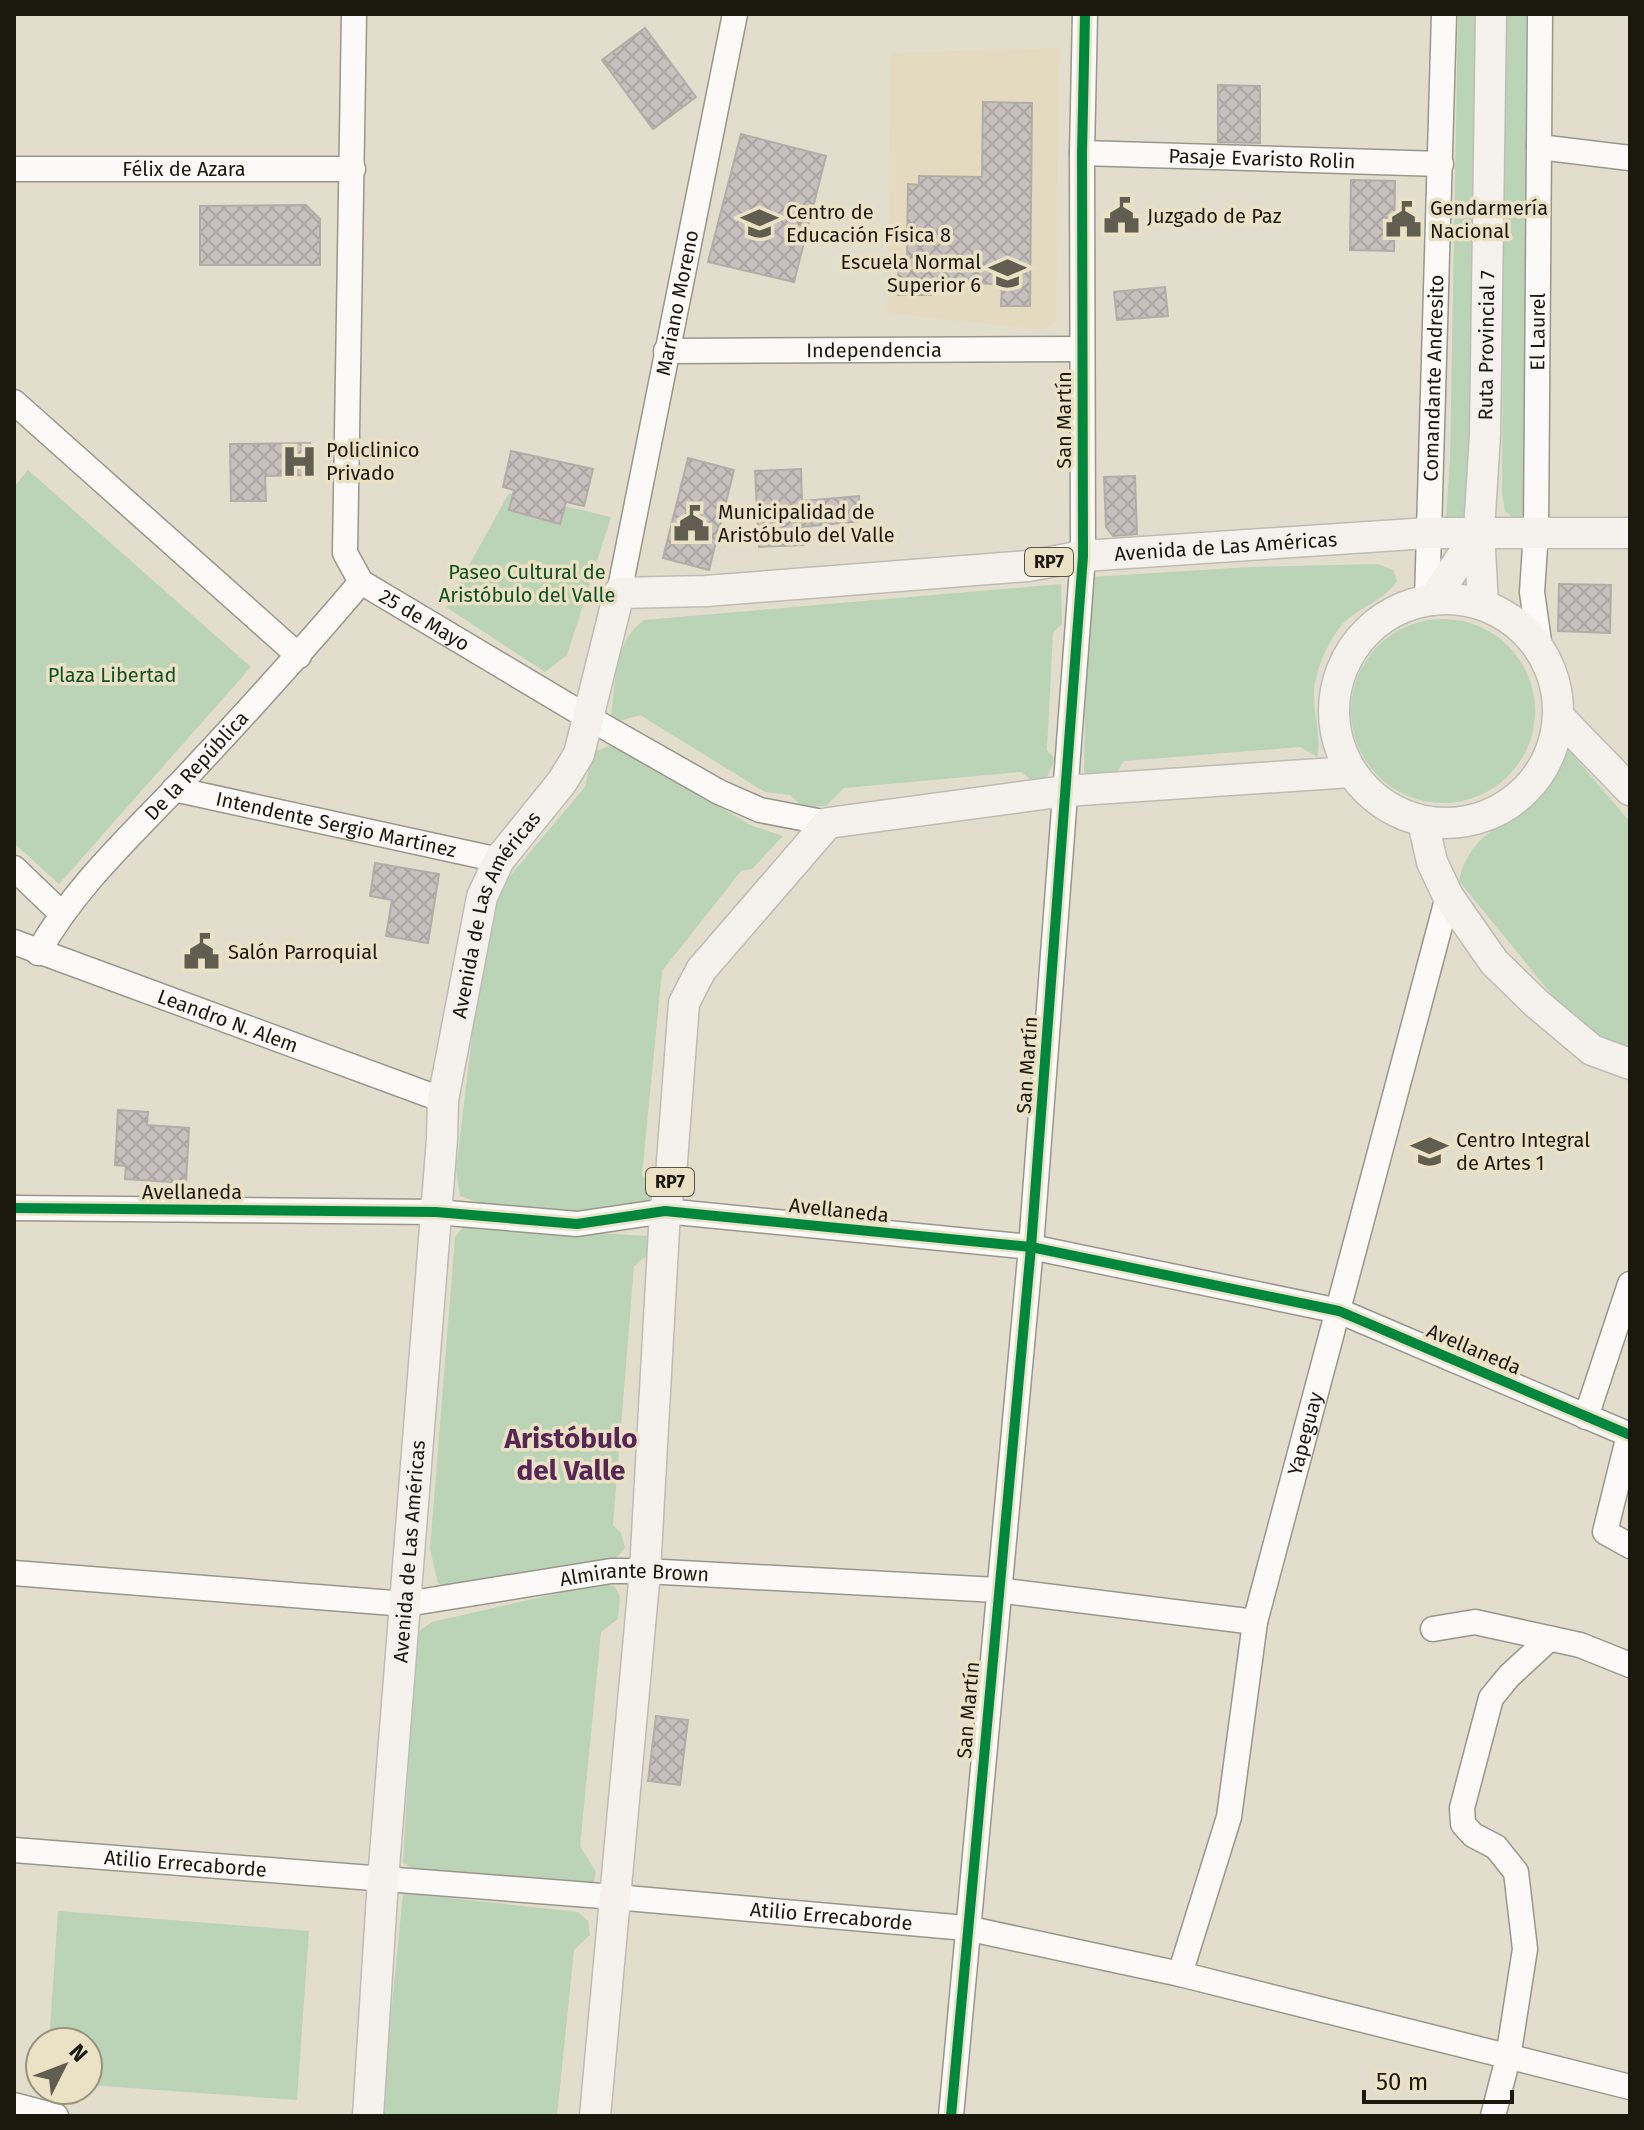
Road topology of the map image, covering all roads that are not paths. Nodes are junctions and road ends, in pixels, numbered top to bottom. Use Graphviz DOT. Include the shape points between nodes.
graph roads {
  1 [pos="354,14"];
  2 [pos="735,14"];
  3 [pos="1085,14"];
  4 [pos="1444,14"];
  5 [pos="1491,14"];
  6 [pos="1540,14"];
  7 [pos="1539,147"];
  8 [pos="1082,153"];
  9 [pos="1630,158"];
  10 [pos="1441,164"];
  11 [pos="14,169"];
  12 [pos="353,169"];
  13 [pos="1082,349"];
  14 [pos="666,351"];
  15 [pos="14,402"];
  16 [pos="1479,531"];
  17 [pos="1536,532"];
  18 [pos="1428,533"];
  19 [pos="1630,533"];
  20 [pos="1083,556"];
  21 [pos="361,582"];
  22 [pos="619,593"];
  23 [pos="1430,600"];
  24 [pos="1483,605"];
  25 [pos="1540,649"];
  26 [pos="299,656"];
  27 [pos="1559,717"];
  28 [pos="589,718"];
  29 [pos="1351,772"];
  30 [pos="174,789"];
  31 [pos="1630,790"];
  32 [pos="1065,791"];
  33 [pos="1423,822"];
  34 [pos="828,823"];
  35 [pos="499,860"];
  36 [pos="14,868"];
  37 [pos="1448,896"];
  38 [pos="61,913"];
  39 [pos="14,942"];
  40 [pos="38,953"];
  41 [pos="1630,1064"];
  42 [pos="443,1100"];
  43 [pos="14,1208"];
  44 [pos="665,1211"];
  45 [pos="436,1212"];
  46 [pos="1031,1247"];
  47 [pos="1630,1284"];
  48 [pos="1339,1311"];
  49 [pos="1586,1417"];
  50 [pos="1630,1435"];
  51 [pos="1630,1546"];
  52 [pos="645,1571"];
  53 [pos="14,1573"];
  54 [pos="997,1590"];
  55 [pos="406,1604"];
  56 [pos="1255,1622"];
  57 [pos="1433,1629"];
  58 [pos="1549,1639"];
  59 [pos="1630,1665"];
  60 [pos="14,1850"];
  61 [pos="383,1880"];
  62 [pos="615,1897"];
  63 [pos="966,1928"];
  64 [pos="1180,1974"];
  65 [pos="1508,2058"];
  66 [pos="1630,2087"];
  67 [pos="14,2105"];
  68 [pos="56,2116"];
  69 [pos="368,2116"];
  70 [pos="595,2116"];
  71 [pos="951,2116"];
  72 [pos="1493,2116"];
  1 -- 12 [label="street, 25 de Mayo"];
  2 -- 14 [label="street, Mariano Moreno"];
  3 -- 8 [label="street, San Martín"];
  4 -- 10 [label="street, Comandante Andresito"];
  5 -- 16 [label="main road, Ruta Provincial 7"];
  6 -- 7 [label="street, El Laurel"];
  7 -- 9 [label="street"];
  7 -- 17 [label="street, El Laurel"];
  8 -- 10 [label="street, Pasaje Evaristo Rolin"];
  8 -- 13 [label="street, San Martín"];
  10 -- 18 [label="street, Comandante Andresito"];
  11 -- 12 [label="street, Félix de Azara"];
  12 -- 21 [label="street, 25 de Mayo" via="345,553"];
  13 -- 14 [label="street, Independencia"];
  13 -- 20 [label="street, San Martín"];
  14 -- 22 [label="street, Mariano Moreno"];
  15 -- 26 [label="street"];
  16 -- 17 [label="main road, Avenida de Las Américas"];
  16 -- 18 [label="main road, Avenida de Las Américas / RP7"];
  16 -- 23 [label="main road"];
  16 -- 24 [label="main road, Ruta Provincial 7"];
  17 -- 19 [label="main road, Avenida de Las Américas"];
  17 -- 25 [label="street, El Laurel" via="1532,592"];
  18 -- 20 [label="main road, Avenida de Las Américas / RP7"];
  18 -- 23 [label="street, Comandante Andresito"];
  20 -- 22 [label="main road, Avenida de Las Américas / RP7" via="996,569"];
  20 -- 32 [label="street, San Martín"];
  21 -- 26 [label="street, De la República"];
  21 -- 28 [label="street, 25 de Mayo"];
  22 -- 28 [label="main road, Avenida de Las Américas"];
  23 -- 24 [label="main road" via="1456,598"];
  23 -- 29 [label="main road" via="1393,611 1364,633 1343,664 1333,700 1336,738"];
  24 -- 25 [label="main road" via="1515,622"];
  25 -- 27 [label="main road" via="1555,681"];
  26 -- 30 [label="street, De la República"];
  27 -- 31 [label="main road"];
  27 -- 33 [label="main road" via="1550,755 1529,788 1499,812 1462,824"];
  28 -- 34 [label="street, 25 de Mayo" via="744,804"];
  28 -- 35 [label="main road, Avenida de Las Américas" via="579,754 562,782"];
  29 -- 32 [label="main road"];
  29 -- 33 [label="main road" via="1394,812"];
  30 -- 35 [label="street, Intendente Sergio Martínez"];
  30 -- 38 [label="street, De la República"];
  32 -- 34 [label="main road"];
  32 -- 46 [label="street, San Martín"];
  33 -- 37 [label="main road" via="1432,862"];
  34 -- 44 [label="main road, RP7" via="701,970 684,1003"];
  35 -- 42 [label="main road, Avenida de Las Américas" via="482,897"];
  36 -- 38 [label="street"];
  37 -- 41 [label="main road" via="1494,962 1536,1003 1592,1050"];
  37 -- 48 [label="street, Yapeguay"];
  38 -- 40 [label="street, De la República"];
  39 -- 40 [label="street, Leandro N. Alem"];
  40 -- 42 [label="street, Leandro N. Alem"];
  42 -- 45 [label="main road, Avenida de Las Américas"];
  43 -- 45 [label="street, Avellaneda"];
  44 -- 45 [label="street, Avellaneda" via="577,1224"];
  44 -- 46 [label="street, Avellaneda"];
  44 -- 52 [label="main road, RP7"];
  45 -- 55 [label="main road, Avenida de Las Américas"];
  46 -- 48 [label="street, Avellaneda"];
  46 -- 54 [label="street, San Martín"];
  47 -- 49 [label="street"];
  48 -- 49 [label="street, Avellaneda"];
  48 -- 56 [label="street, Yapeguay"];
  49 -- 50 [label="street, Avellaneda"];
  50 -- 51 [label="street" via="1605,1532"];
  52 -- 54 [label="street, Almirante Brown"];
  52 -- 55 [label="street, Almirante Brown" via="611,1571"];
  52 -- 62 [label="main road, RP7"];
  53 -- 55 [label="street, Almirante Brown"];
  54 -- 56 [label="street, Almirante Brown"];
  54 -- 63 [label="street, San Martín"];
  55 -- 61 [label="main road, Avenida de Las Américas"];
  56 -- 64 [label="street, Yapeguay" via="1229,1817"];
  57 -- 58 [label="street" via="1475,1622"];
  58 -- 59 [label="street"];
  58 -- 65 [label="street" via="1491,1698 1462,1808 1463,1824 1496,1847 1516,1872 1525,1949"];
  60 -- 61 [label="street, Atilio Errecaborde"];
  61 -- 62 [label="street, Atilio Errecaborde"];
  61 -- 69 [label="main road, Avenida de Las Américas"];
  62 -- 63 [label="street, Atilio Errecaborde"];
  62 -- 70 [label="main road, RP7"];
  63 -- 64 [label="street, Atilio Errecaborde"];
  63 -- 71 [label="street, San Martín"];
  64 -- 65 [label="street, Atilio Errecaborde"];
  65 -- 66 [label="street, Atilio Errecaborde"];
  65 -- 72 [label="street"];
  67 -- 68 [label="street"];
}
